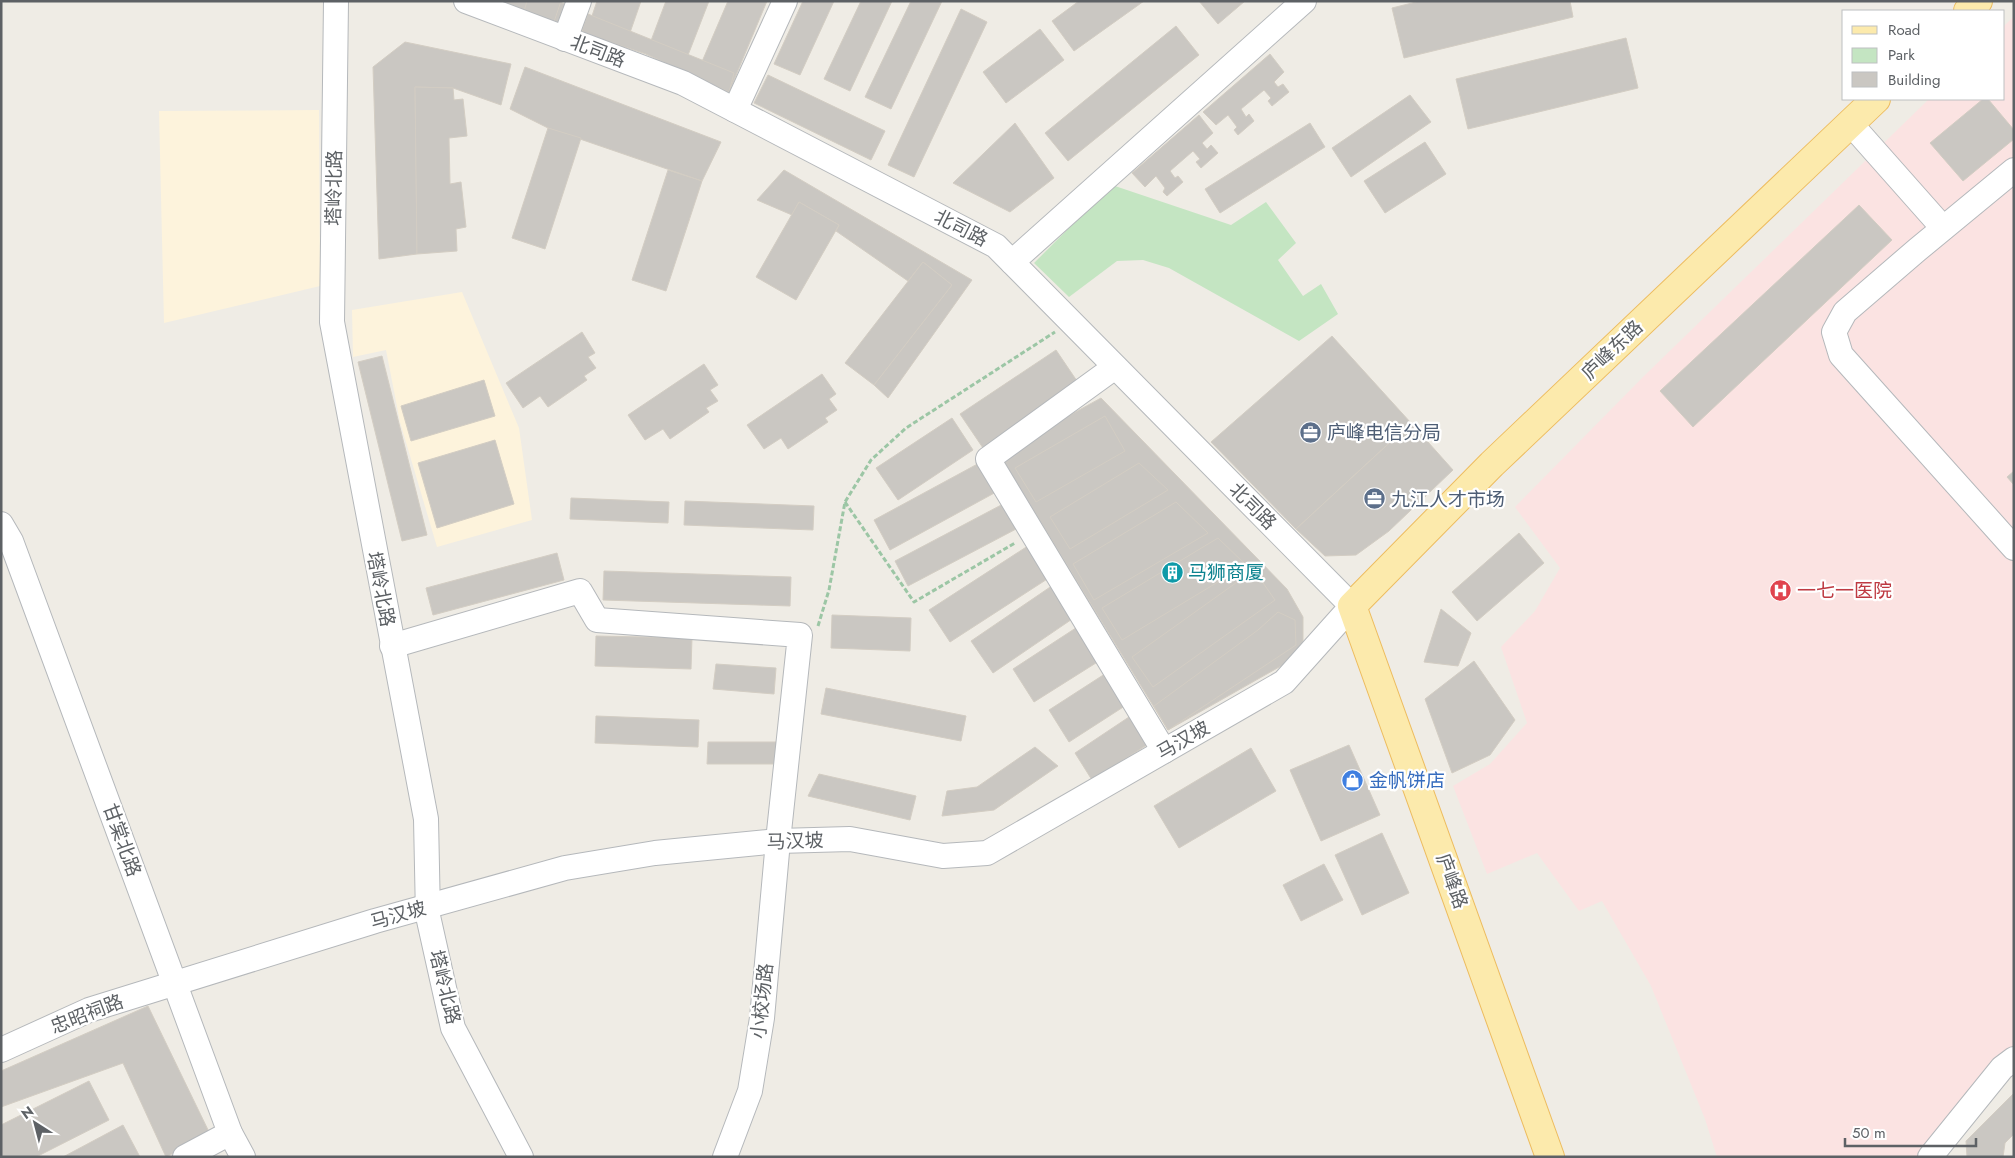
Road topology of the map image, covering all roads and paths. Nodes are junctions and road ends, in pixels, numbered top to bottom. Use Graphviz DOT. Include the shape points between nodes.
graph roads {
  1 [pos="336,1"];
  2 [pos="466,1"];
  3 [pos="579,1"];
  4 [pos="785,1"];
  5 [pos="1304,1"];
  6 [pos="1978,1"];
  7 [pos="1969,10"];
  8 [pos="565,39"];
  9 [pos="1875,100"];
  10 [pos="735,110"];
  11 [pos="1850,123"];
  12 [pos="2014,170"];
  13 [pos="1943,228"];
  14 [pos="1012,262"];
  15 [pos="1071,323"];
  16 [pos="1115,367"];
  17 [pos="846,502"];
  18 [pos="1,524"];
  19 [pos="1033,532"];
  20 [pos="2014,548"];
  21 [pos="1352,606"];
  22 [pos="817,628"];
  23 [pos="392,646"];
  24 [pos="1164,751"];
  25 [pos="778,841"];
  26 [pos="428,906"];
  27 [pos="175,984"];
  28 [pos="1,1050"];
  29 [pos="2014,1058"];
  30 [pos="230,1133"];
  31 [pos="185,1157"];
  32 [pos="243,1157"];
  33 [pos="521,1157"];
  34 [pos="725,1157"];
  35 [pos="1550,1157"];
  36 [pos="1930,1157"];
  1 -- 23 [label="street, 塔岭北路" via="332,322"];
  2 -- 8 [label="street, 北司路"];
  3 -- 8 [label="street"];
  4 -- 10 [label="street"];
  5 -- 14 [label="street"];
  6 -- 7 [label="main road"];
  8 -- 10 [label="street, 北司路" via="683,83"];
  9 -- 11 [label="main road, 庐峰东路"];
  10 -- 14 [label="street, 北司路" via="996,246"];
  11 -- 13 [label="street"];
  11 -- 21 [label="main road, 庐峰东路" via="1492,464"];
  12 -- 13 [label="street"];
  13 -- 20 [label="street" via="1845,312 1834,332 1841,355"];
  14 -- 15 [label="street, 北司路"];
  15 -- 16 [label="street, 北司路"];
  15 -- 17 [label="path" via="906,428 871,460"];
  16 -- 19 [label="street" via="988,459"];
  16 -- 21 [label="street, 北司路"];
  17 -- 19 [label="path" via="914,602"];
  17 -- 22 [label="path"];
  18 -- 27 [label="street, 甘棠北路" via="15,550"];
  19 -- 24 [label="street"];
  21 -- 24 [label="street, 马汉坡" via="1284,682"];
  21 -- 35 [label="main road, 庐峰路"];
  23 -- 25 [label="street, 小校场路" via="580,591 597,620 800,634"];
  23 -- 26 [label="street, 塔岭北路" via="426,819"];
  24 -- 25 [label="street, 马汉坡" via="987,853 943,856 850,840"];
  25 -- 26 [label="street, 马汉坡" via="655,853 565,868"];
  25 -- 34 [label="street, 小校场路" via="762,1018 750,1091"];
  26 -- 27 [label="street, 马汉坡"];
  26 -- 33 [label="street, 塔岭北路" via="453,1028"];
  27 -- 28 [label="street, 忠昭祠路" via="89,1010"];
  27 -- 30 [label="street, 甘棠北路"];
  29 -- 36 [label="street" via="2002,1068"];
  30 -- 31 [label="street"];
  30 -- 32 [label="street, 甘棠北路"];
}
